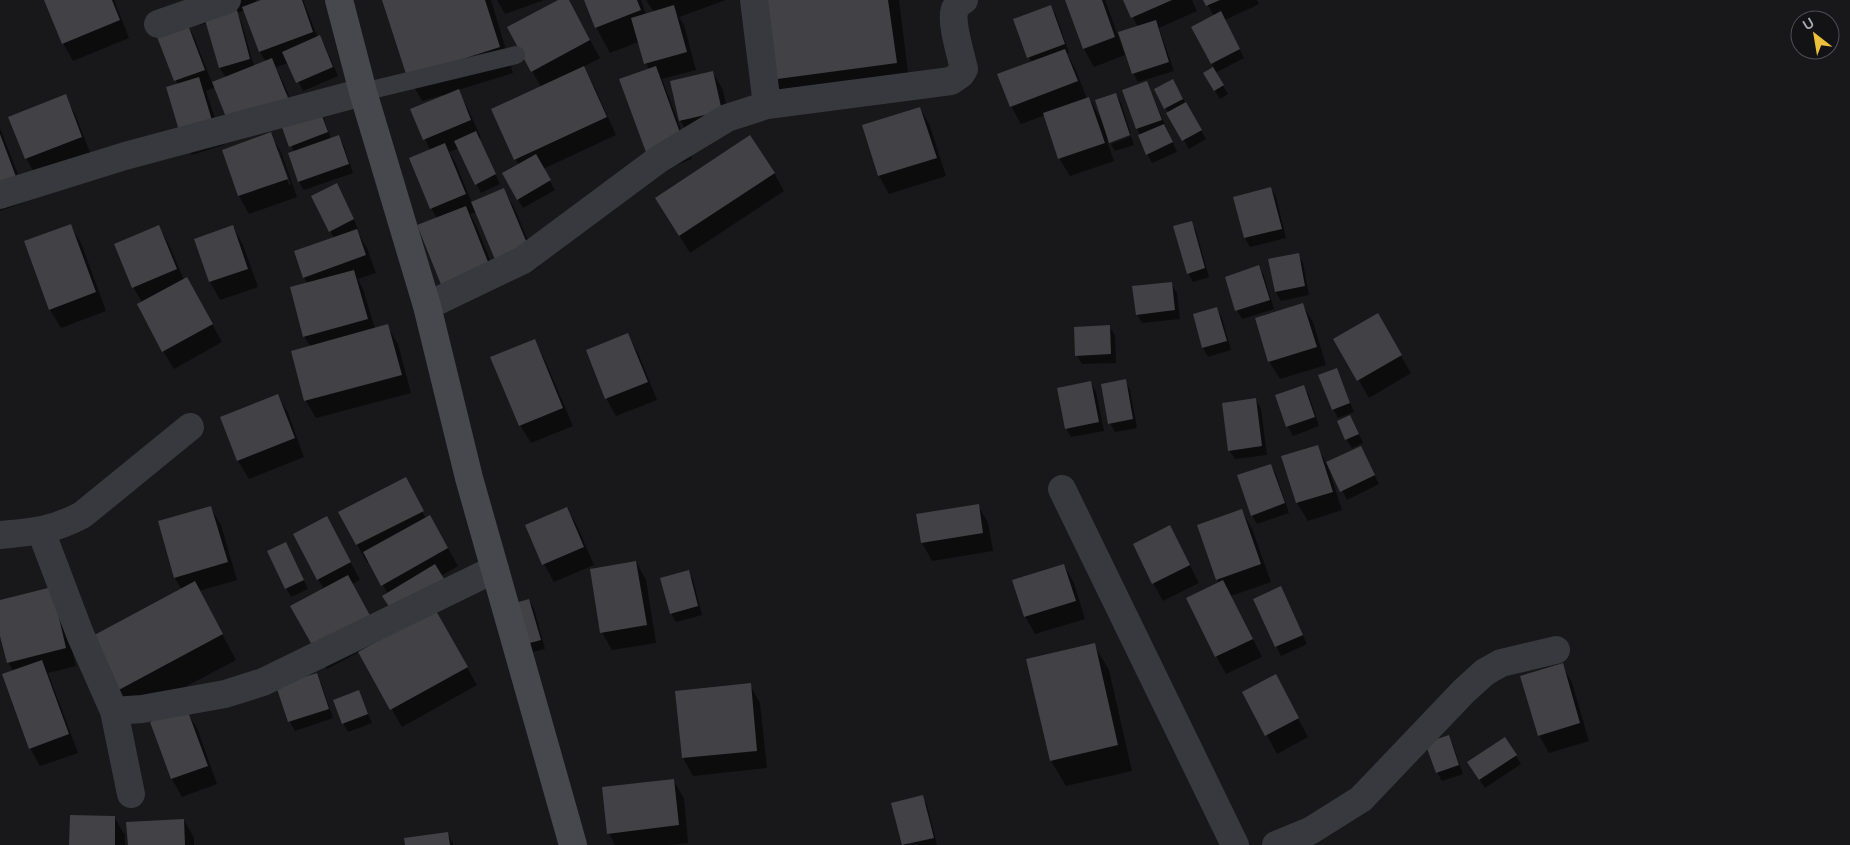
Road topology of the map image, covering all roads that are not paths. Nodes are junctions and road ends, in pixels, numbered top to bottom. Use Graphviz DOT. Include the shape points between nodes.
graph roads {
  1 [pos="227,0"];
  2 [pos="339,0"];
  3 [pos="754,0"];
  4 [pos="964,0"];
  5 [pos="158,24"];
  6 [pos="516,55"];
  7 [pos="363,92"];
  8 [pos="768,105"];
  9 [pos="0,195"];
  10 [pos="428,306"];
  11 [pos="190,427"];
  12 [pos="1062,488"];
  13 [pos="41,531"];
  14 [pos="0,535"];
  15 [pos="495,569"];
  16 [pos="1556,650"];
  17 [pos="114,711"];
  18 [pos="130,794"];
  19 [pos="573,845"];
  20 [pos="1235,845"];
  21 [pos="1276,845"];
  1 -- 5 [label="street"];
  2 -- 7 [label="main road"];
  3 -- 8 [label="street"];
  4 -- 8 [label="street" via="956,6 954,14 964,69 951,80"];
  6 -- 7 [label="lane"];
  7 -- 9 [label="street" via="124,156"];
  7 -- 10 [label="main road"];
  8 -- 10 [label="street" via="727,118 659,159 523,260"];
  10 -- 15 [label="main road" via="469,478"];
  11 -- 13 [label="street" via="82,515"];
  12 -- 20 [label="street"];
  13 -- 14 [label="street"];
  13 -- 17 [label="street" via="80,634"];
  15 -- 17 [label="street" via="263,682 225,694"];
  15 -- 19 [label="main road"];
  16 -- 21 [label="street" via="1501,663 1485,672 1361,799 1310,831"];
  17 -- 18 [label="street"];
}
